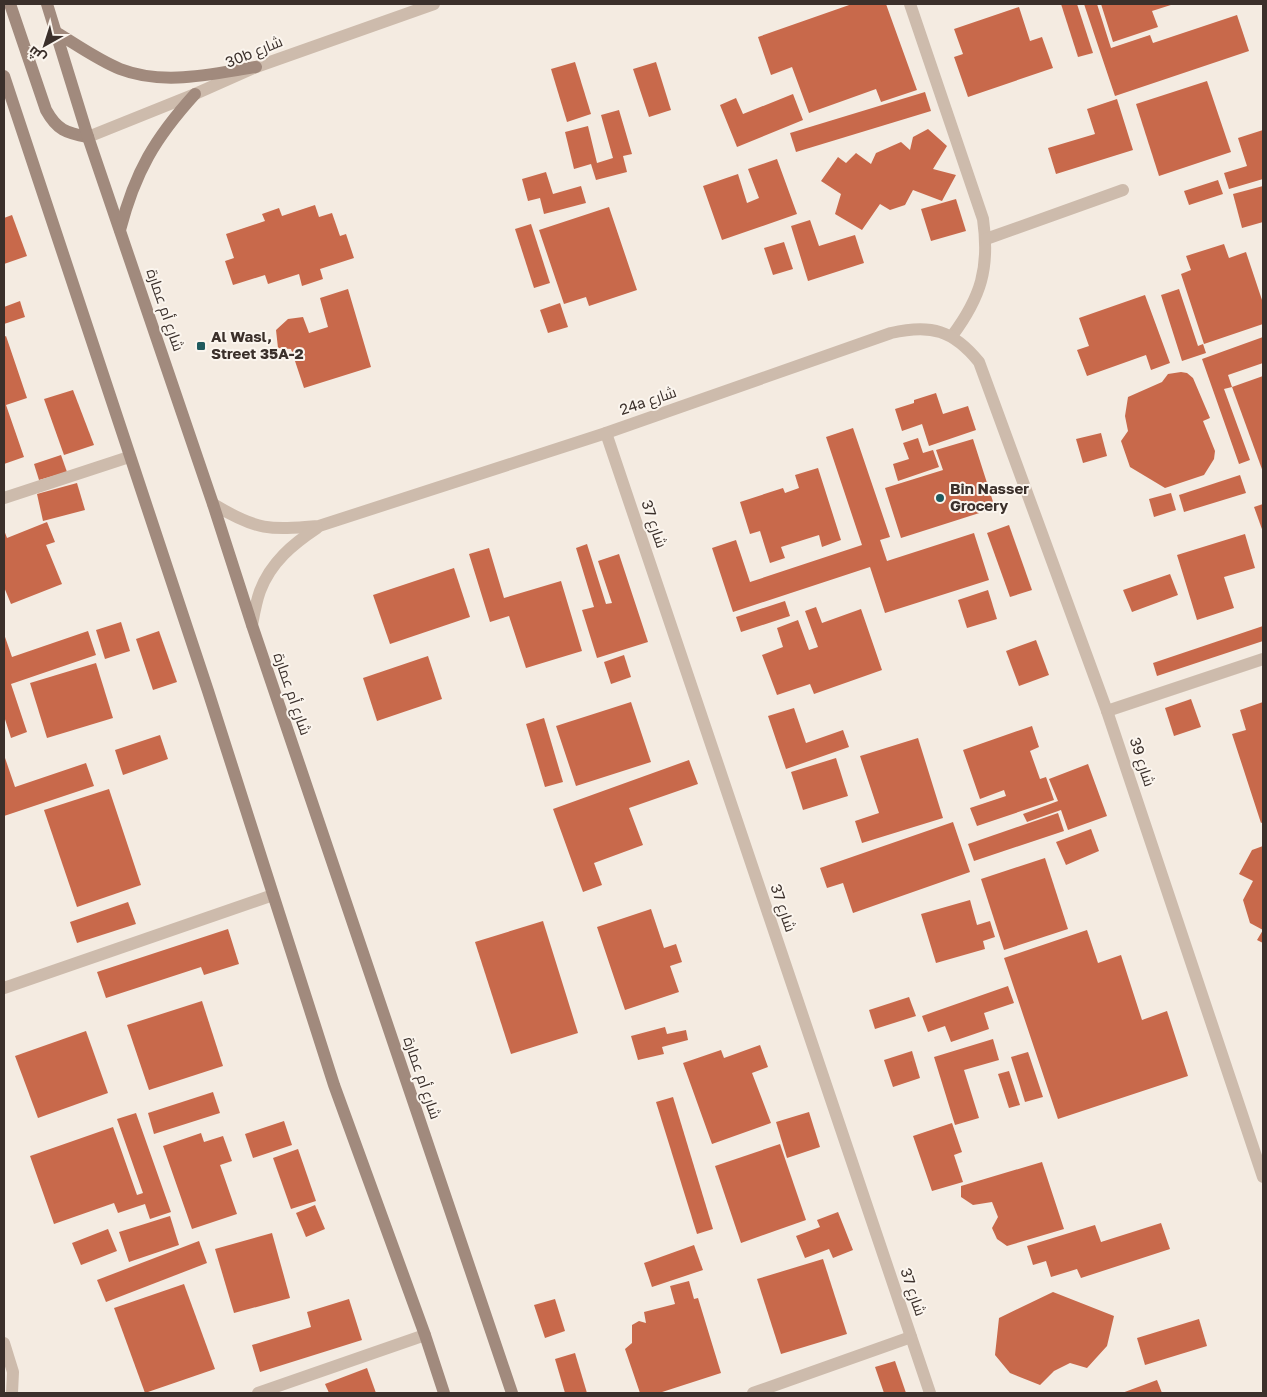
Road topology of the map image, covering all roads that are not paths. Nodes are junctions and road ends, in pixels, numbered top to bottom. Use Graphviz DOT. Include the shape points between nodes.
graph roads {
  1 [pos="10,4"];
  2 [pos="47,4"];
  3 [pos="434,4"];
  4 [pos="910,4"];
  5 [pos="57,33"];
  6 [pos="256,67"];
  7 [pos="4,76"];
  8 [pos="195,94"];
  9 [pos="88,137"];
  10 [pos="1123,190"];
  11 [pos="120,230"];
  12 [pos="986,239"];
  13 [pos="952,336"];
  14 [pos="979,362"];
  15 [pos="606,433"];
  16 [pos="129,457"];
  17 [pos="4,498"];
  18 [pos="213,504"];
  19 [pos="320,526"];
  20 [pos="252,625"];
  21 [pos="1263,659"];
  22 [pos="1107,711"];
  23 [pos="273,895"];
  24 [pos="4,988"];
  25 [pos="1263,1178"];
  26 [pos="425,1335"];
  27 [pos="911,1337"];
  28 [pos="4,1343"];
  29 [pos="12,1393"];
  30 [pos="258,1393"];
  31 [pos="444,1393"];
  32 [pos="512,1393"];
  33 [pos="753,1393"];
  34 [pos="930,1393"];
  1 -- 9 [label="street" via="52,121 61,130"];
  2 -- 5 [label="street, شارع أم عمارة"];
  3 -- 6 [label="street, 30b شارع"];
  4 -- 12 [label="street" via="983,219"];
  5 -- 6 [label="street" via="120,69 141,75 186,78"];
  5 -- 9 [label="street, شارع أم عمارة"];
  6 -- 8 [label="street, 30b شارع"];
  7 -- 16 [label="street"];
  8 -- 9 [label="street, 30b شارع"];
  8 -- 11 [label="street" via="166,127 148,155 128,201"];
  9 -- 11 [label="street, شارع أم عمارة"];
  10 -- 12 [label="street"];
  11 -- 18 [label="street, شارع أم عمارة"];
  12 -- 13 [label="street" via="985,266 979,291 968,315"];
  13 -- 14 [label="street, 24a شارع"];
  13 -- 15 [label="street, 24a شارع" via="912,328 891,333"];
  14 -- 22 [label="street, شارع 39"];
  15 -- 19 [label="street, 24a شارع"];
  15 -- 27 [label="street, شارع 37"];
  16 -- 17 [label="street"];
  16 -- 23 [label="street"];
  18 -- 19 [label="street, 24a شارع" via="246,523 260,527 275,530"];
  18 -- 20 [label="street, شارع أم عمارة"];
  19 -- 20 [label="street, 24a شارع" via="294,544 274,565 260,592"];
  20 -- 32 [label="street, شارع أم عمارة"];
  21 -- 22 [label="street"];
  22 -- 25 [label="street, شارع 39"];
  23 -- 24 [label="street"];
  23 -- 26 [label="street" via="334,1085"];
  26 -- 30 [label="street"];
  26 -- 31 [label="street"];
  27 -- 33 [label="street"];
  27 -- 34 [label="street, شارع 37"];
  28 -- 29 [label="street" via="13,1372"];
}
